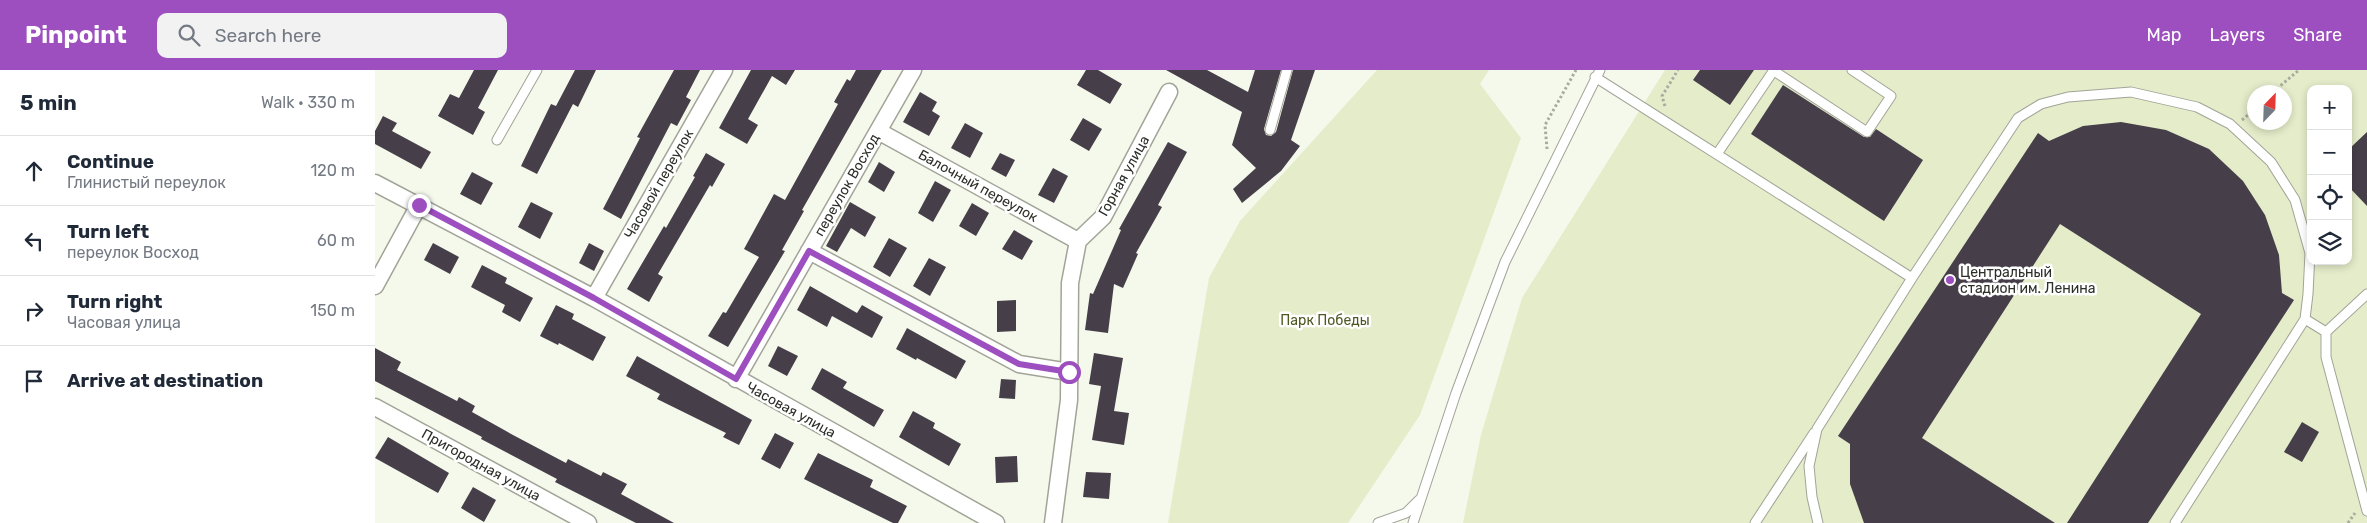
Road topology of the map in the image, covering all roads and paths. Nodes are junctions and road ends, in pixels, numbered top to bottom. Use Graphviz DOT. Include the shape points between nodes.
graph roads {
  1 [pos="537,70"];
  2 [pos="724,70"];
  3 [pos="913,70"];
  4 [pos="1287,70"];
  5 [pos="1678,70"];
  6 [pos="1852,70"];
  7 [pos="2299,70"];
  8 [pos="1774,71"];
  9 [pos="1597,73"];
  10 [pos="2281,85"];
  11 [pos="1169,92"];
  12 [pos="2247,116"];
  13 [pos="1669,124"];
  14 [pos="2233,127"];
  15 [pos="1269,130"];
  16 [pos="878,131"];
  17 [pos="497,140"];
  18 [pos="1717,154"];
  19 [pos="375,183"];
  20 [pos="419,205"];
  21 [pos="1078,241"];
  22 [pos="809,251"];
  23 [pos="1912,278"];
  24 [pos="375,286"];
  25 [pos="2367,294"];
  26 [pos="594,298"];
  27 [pos="2305,319"];
  28 [pos="2326,332"];
  29 [pos="1069,372"];
  30 [pos="736,379"];
  31 [pos="375,406"];
  32 [pos="1817,429"];
  33 [pos="1421,498"];
  34 [pos="2367,511"];
  35 [pos="588,523"];
  36 [pos="996,523"];
  37 [pos="1053,523"];
  38 [pos="1378,523"];
  39 [pos="1413,523"];
  40 [pos="1755,523"];
  41 [pos="1818,523"];
  42 [pos="2175,523"];
  1 -- 17 [label="lane"];
  2 -- 26 [label="street, Часовой переулок"];
  3 -- 16 [label="street, переулок Восход"];
  4 -- 15 [label="lane"];
  5 -- 13 [label="path" via="1662,96"];
  6 -- 8 [label="lane" via="1891,96 1867,132"];
  7 -- 10 [label="path"];
  8 -- 18 [label="lane"];
  9 -- 13 [label="lane"];
  9 -- 33 [label="lane" via="1505,262"];
  11 -- 21 [label="street, Горная улица" via="1103,217"];
  12 -- 14 [label="path"];
  13 -- 18 [label="lane"];
  14 -- 23 [label="lane" via="2197,107 2131,92 2068,97 2041,104 2018,118"];
  14 -- 27 [label="lane" via="2271,162 2295,200 2310,253"];
  16 -- 21 [label="street, Балочный переулок"];
  16 -- 22 [label="street, переулок Восход"];
  18 -- 23 [label="lane"];
  19 -- 20 [label="street, Часовая улица"];
  20 -- 24 [label="street"];
  20 -- 26 [label="street, Часовая улица"];
  21 -- 29 [label="street" via="1070,284"];
  22 -- 29 [label="street" via="1019,364"];
  22 -- 30 [label="street, переулок Восход"];
  23 -- 32 [label="lane"];
  25 -- 28 [label="lane"];
  26 -- 30 [label="street, Часовая улица"];
  27 -- 28 [label="lane"];
  27 -- 42 [label="lane"];
  28 -- 34 [label="lane" via="2326,357"];
  29 -- 37 [label="street" via="1069,400"];
  30 -- 36 [label="street, Часовая улица"];
  31 -- 35 [label="street, Пригородная улица"];
  32 -- 40 [label="lane"];
  32 -- 41 [label="lane" via="1809,466"];
  33 -- 38 [label="lane" via="1406,513"];
  33 -- 39 [label="lane"];
}
